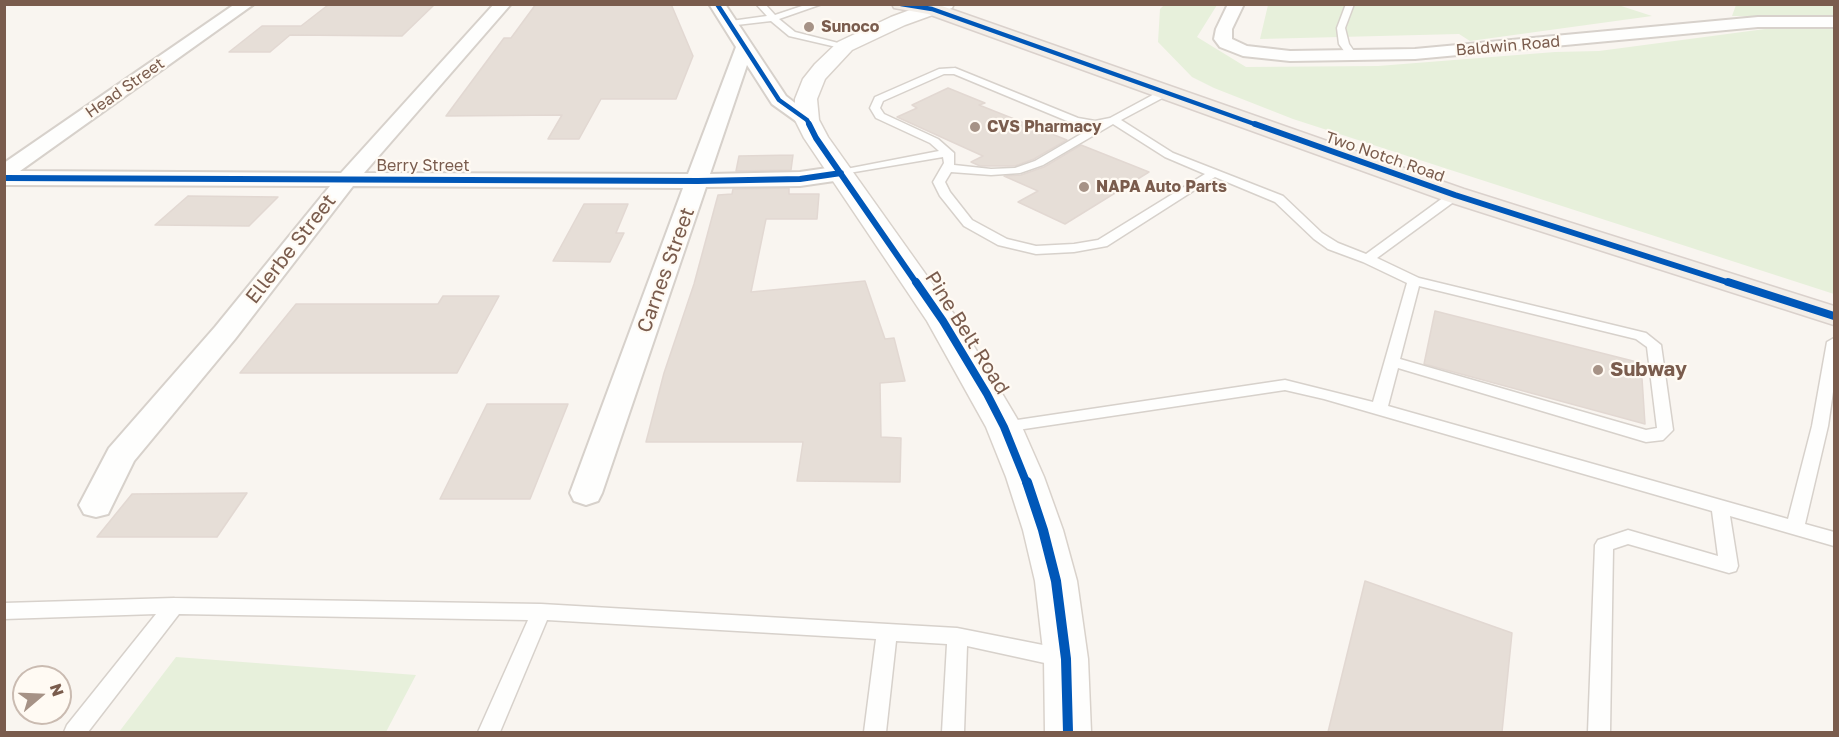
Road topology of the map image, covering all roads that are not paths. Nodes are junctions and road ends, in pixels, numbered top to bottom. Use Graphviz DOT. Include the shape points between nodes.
graph roads {
  1 [pos="246,4"];
  2 [pos="503,4"];
  3 [pos="717,4"];
  4 [pos="760,4"];
  5 [pos="818,4"];
  6 [pos="901,4"];
  7 [pos="1236,4"];
  8 [pos="1350,4"];
  9 [pos="934,6"];
  10 [pos="1757,13"];
  11 [pos="773,18"];
  12 [pos="1834,22"];
  13 [pos="731,24"];
  14 [pos="745,46"];
  15 [pos="845,46"];
  16 [pos="1353,57"];
  17 [pos="1164,93"];
  18 [pos="807,120"];
  19 [pos="1113,120"];
  20 [pos="948,153"];
  21 [pos="948,168"];
  22 [pos="4,173"];
  23 [pos="841,173"];
  24 [pos="1214,173"];
  25 [pos="4,178"];
  26 [pos="347,178"];
  27 [pos="698,181"];
  28 [pos="1455,195"];
  29 [pos="1368,259"];
  30 [pos="1414,281"];
  31 [pos="1834,316"];
  32 [pos="1834,342"];
  33 [pos="1392,361"];
  34 [pos="1379,409"];
  35 [pos="1004,427"];
  36 [pos="586,493"];
  37 [pos="96,505"];
  38 [pos="1720,506"];
  39 [pos="1795,528"];
  40 [pos="1834,539"];
  41 [pos="174,606"];
  42 [pos="4,611"];
  43 [pos="541,612"];
  44 [pos="887,632"];
  45 [pos="957,636"];
  46 [pos="1066,659"];
  47 [pos="75,732"];
  48 [pos="489,732"];
  49 [pos="875,732"];
  50 [pos="953,732"];
  51 [pos="1068,732"];
  52 [pos="1599,732"];
  1 -- 22 [label="street, Head Street"];
  2 -- 26 [label="street, Ellerbe Street"];
  3 -- 13 [label="street, Pine Belt Road"];
  4 -- 11 [label="lane"];
  5 -- 11 [label="lane"];
  6 -- 9 [label="main road, Two Notch Road"];
  7 -- 16 [label="street, Baldwin Road" via="1223,34 1226,43 1233,47 1274,55"];
  8 -- 16 [label="lane" via="1341,28 1344,44"];
  9 -- 15 [label="street"];
  9 -- 17 [label="main road, Two Notch Road"];
  10 -- 12 [label="street, Baldwin Road"];
  10 -- 16 [label="street, Baldwin Road" via="1441,52"];
  11 -- 13 [label="lane"];
  11 -- 15 [label="lane" via="792,34"];
  13 -- 14 [label="street, Pine Belt Road"];
  14 -- 18 [label="street, Pine Belt Road" via="779,100"];
  14 -- 27 [label="street, Carnes Street"];
  15 -- 18 [label="street" via="814,79 806,99"];
  17 -- 19 [label="lane"];
  17 -- 28 [label="main road, Two Notch Road"];
  18 -- 23 [label="street, Pine Belt Road"];
  19 -- 20 [label="lane" via="1095,124 1076,121 955,71 942,71 879,99 875,108 880,116 934,141"];
  19 -- 21 [label="lane" via="1039,163 1016,171"];
  19 -- 24 [label="lane" via="1169,155"];
  20 -- 21 [label="lane"];
  20 -- 23 [label="lane"];
  21 -- 24 [label="lane" via="939,182 968,223 1003,242 1036,250 1102,243"];
  23 -- 27 [label="street, Berry Street" via="800,179"];
  23 -- 35 [label="street, Pine Belt Road" via="943,321"];
  24 -- 29 [label="lane" via="1279,199 1318,236"];
  25 -- 26 [label="street, Berry Street"];
  26 -- 27 [label="street, Berry Street"];
  26 -- 37 [label="street, Ellerbe Street" via="225,333 120,456"];
  27 -- 36 [label="street, Carnes Street"];
  28 -- 29 [label="lane"];
  28 -- 31 [label="main road, Two Notch Road"];
  29 -- 30 [label="lane"];
  30 -- 33 [label="lane"];
  30 -- 33 [label="lane" via="1641,336 1654,345 1665,430 1657,436 1646,436"];
  32 -- 39 [label="lane" via="1820,426"];
  33 -- 34 [label="lane"];
  34 -- 35 [label="lane" via="1285,386"];
  34 -- 38 [label="lane"];
  35 -- 46 [label="street, Pine Belt Road" via="1043,530 1056,581"];
  38 -- 39 [label="lane"];
  38 -- 52 [label="lane" via="1729,566 1628,537 1604,545"];
  39 -- 40 [label="lane"];
  41 -- 42 [label="lane"];
  41 -- 43 [label="lane"];
  41 -- 47 [label="lane"];
  43 -- 44 [label="lane"];
  43 -- 48 [label="lane"];
  44 -- 45 [label="lane"];
  44 -- 49 [label="lane"];
  45 -- 46 [label="lane"];
  45 -- 50 [label="lane"];
  46 -- 51 [label="street, Pine Belt Road"];
}
